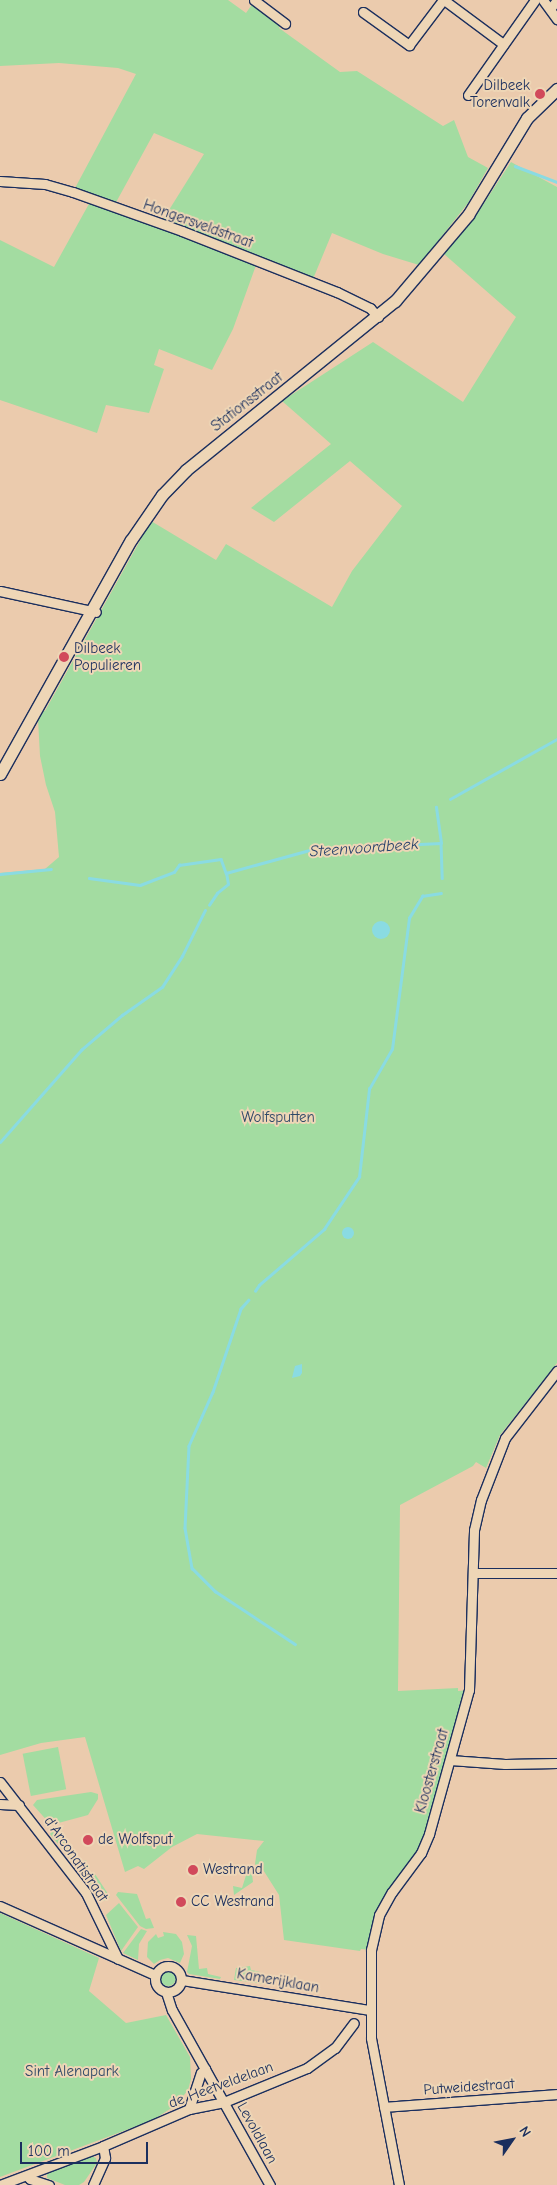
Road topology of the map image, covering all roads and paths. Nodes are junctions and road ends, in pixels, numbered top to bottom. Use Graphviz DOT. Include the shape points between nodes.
graph roads {
  1 [pos="254,0"];
  2 [pos="444,0"];
  3 [pos="536,0"];
  4 [pos="543,0"];
  5 [pos="557,0"];
  6 [pos="550,9"];
  7 [pos="363,12"];
  8 [pos="557,19"];
  9 [pos="285,23"];
  10 [pos="503,44"];
  11 [pos="557,89"];
  12 [pos="468,95"];
  13 [pos="0,181"];
  14 [pos="378,317"];
  15 [pos="0,591"];
  16 [pos="94,612"];
  17 [pos="0,774"];
  18 [pos="557,1371"];
  19 [pos="474,1573"];
  20 [pos="557,1573"];
  21 [pos="450,1760"];
  22 [pos="557,1763"];
  23 [pos="0,1782"];
  24 [pos="0,1804"];
  25 [pos="19,1805"];
  26 [pos="0,1906"];
  27 [pos="118,1959"];
  28 [pos="155,1975"];
  29 [pos="182,1980"];
  30 [pos="166,1992"];
  31 [pos="369,2010"];
  32 [pos="354,2023"];
  33 [pos="205,2069"];
  34 [pos="557,2094"];
  35 [pos="224,2102"];
  36 [pos="384,2107"];
  37 [pos="189,2108"];
  38 [pos="103,2146"];
  39 [pos="27,2176"];
  40 [pos="0,2185"];
  41 [pos="49,2185"];
  42 [pos="92,2185"];
  43 [pos="270,2185"];
  44 [pos="399,2185"];
  1 -- 9 [label="street"];
  2 -- 7 [label="street" via="409,45"];
  2 -- 10 [label="street"];
  3 -- 10 [label="street"];
  4 -- 6 [label="street"];
  5 -- 6 [label="street"];
  6 -- 8 [label="street"];
  10 -- 12 [label="street"];
  11 -- 14 [label="street, Stationsstraat" via="527,118 468,216"];
  13 -- 14 [label="street, Hongersveldstraat" via="45,184 182,231 337,292 370,308"];
  14 -- 16 [label="street, Stationsstraat" via="186,470 151,509"];
  15 -- 16 [label="street"];
  16 -- 17 [label="street, Stationsstraat"];
  18 -- 19 [label="street, Kloosterstraat" via="505,1438 491,1470 474,1530"];
  19 -- 20 [label="street"];
  19 -- 21 [label="street, Kloosterstraat" via="469,1690"];
  21 -- 22 [label="street"];
  21 -- 31 [label="street, Kloosterstraat" via="421,1853 379,1915 371,1950"];
  23 -- 25 [label="street, d'Arconatistraat"];
  24 -- 25 [label="street"];
  25 -- 27 [label="street, d'Arconatistraat" via="86,1893"];
  26 -- 27 [label="street"];
  27 -- 28 [label="street"];
  28 -- 29 [label="street, Kamerijklaan" via="163,1967 173,1966 180,1972"];
  28 -- 30 [label="street" via="156,1986"];
  29 -- 30 [label="street" via="176,1989"];
  29 -- 31 [label="street, Kamerijklaan"];
  30 -- 33 [label="street, Levoldlaan" via="172,2010"];
  31 -- 36 [label="street, Kloosterstraat"];
  32 -- 35 [label="street, de Heetveldelaan" via="334,2048 308,2068"];
  33 -- 35 [label="street, Levoldlaan"];
  33 -- 37 [label="street"];
  34 -- 36 [label="street, Putweidestraat"];
  35 -- 37 [label="street, de Heetveldelaan"];
  35 -- 43 [label="street, Levoldlaan"];
  36 -- 44 [label="street, Kloosterstraat"];
  37 -- 38 [label="street, de Heetveldelaan"];
  38 -- 39 [label="street, de Heetveldelaan"];
  38 -- 42 [label="street" via="105,2158"];
  39 -- 40 [label="street, de Heetveldelaan"];
  39 -- 41 [label="street" via="30,2180"];
}
